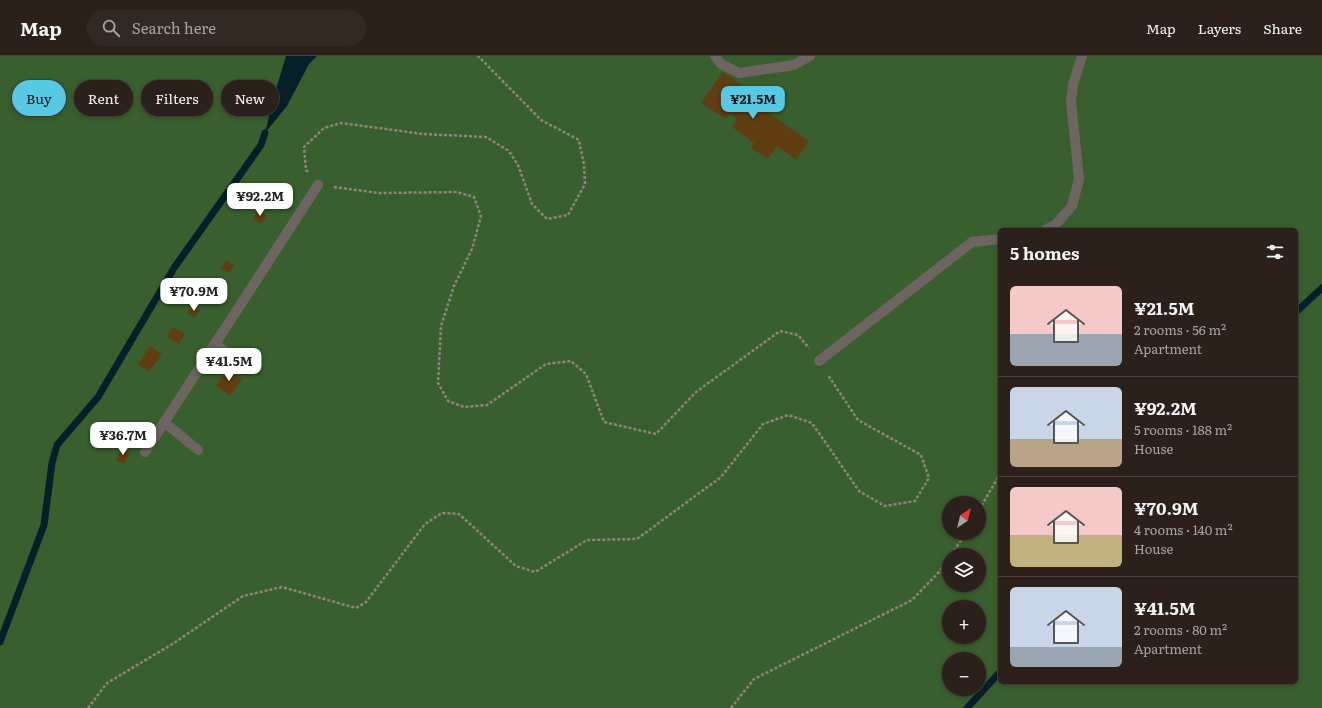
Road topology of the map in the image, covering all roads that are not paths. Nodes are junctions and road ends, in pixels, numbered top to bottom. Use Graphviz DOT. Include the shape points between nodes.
graph roads {
  1 [pos="715,56"];
  2 [pos="810,56"];
  3 [pos="1082,56"];
  4 [pos="318,185"];
  5 [pos="1048,228"];
  6 [pos="998,239"];
  7 [pos="214,344"];
  8 [pos="819,361"];
  9 [pos="248,366"];
  10 [pos="164,422"];
  11 [pos="198,450"];
  12 [pos="145,452"];
  1 -- 2 [label="street" via="721,64 739,73 794,64"];
  3 -- 5 [label="street" via="1071,101 1079,179 1072,206 1055,225"];
  4 -- 7 [label="street"];
  6 -- 8 [label="street" via="972,242"];
  7 -- 9 [label="street"];
  7 -- 10 [label="street"];
  10 -- 11 [label="street"];
  10 -- 12 [label="street"];
}
